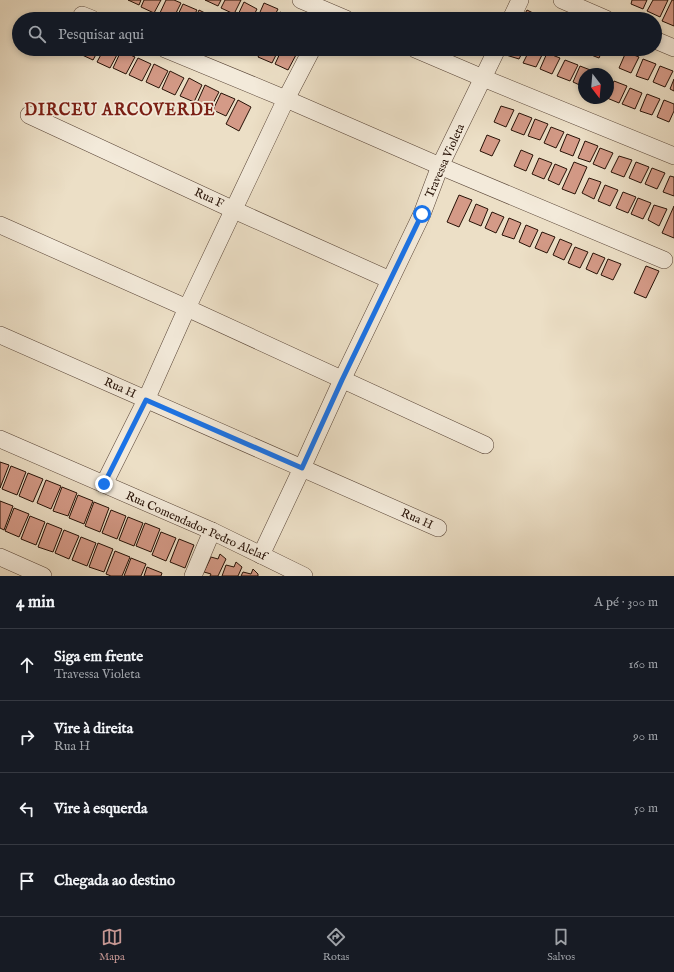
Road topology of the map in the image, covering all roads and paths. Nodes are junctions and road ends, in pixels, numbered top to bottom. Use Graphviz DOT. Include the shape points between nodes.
graph roads {
  1 [pos="301,0"];
  2 [pos="520,0"];
  3 [pos="562,0"];
  4 [pos="332,12"];
  5 [pos="514,12"];
  6 [pos="590,12"];
  7 [pos="662,43"];
  8 [pos="674,48"];
  9 [pos="182,56"];
  10 [pos="308,56"];
  11 [pos="431,56"];
  12 [pos="494,56"];
  13 [pos="483,78"];
  14 [pos="286,99"];
  15 [pos="28,115"];
  16 [pos="674,156"];
  17 [pos="440,166"];
  18 [pos="234,210"];
  19 [pos="0,225"];
  20 [pos="664,260"];
  21 [pos="390,280"];
  22 [pos="187,308"];
  23 [pos="0,335"];
  24 [pos="342,380"];
  25 [pos="146,400"];
  26 [pos="0,439"];
  27 [pos="485,445"];
  28 [pos="302,468"];
  29 [pos="104,484"];
  30 [pos="438,528"];
  31 [pos="212,531"];
  32 [pos="261,555"];
  33 [pos="0,557"];
  34 [pos="43,576"];
  35 [pos="193,576"];
  36 [pos="304,576"];
  1 -- 4 [label="street"];
  2 -- 5 [label="street"];
  3 -- 6 [label="street"];
  7 -- 8 [label="street"];
  9 -- 14 [label="street"];
  10 -- 14 [label="street"];
  11 -- 13 [label="street"];
  12 -- 13 [label="street, Travessa Violeta"];
  13 -- 16 [label="street"];
  13 -- 17 [label="street, Travessa Violeta"];
  14 -- 17 [label="street"];
  14 -- 18 [label="street"];
  15 -- 18 [label="street, Rua F"];
  17 -- 20 [label="street"];
  17 -- 21 [label="street, Travessa Violeta" via="422,214"];
  18 -- 21 [label="street, Rua F"];
  18 -- 22 [label="street"];
  19 -- 22 [label="street"];
  21 -- 24 [label="street, Travessa Violeta"];
  22 -- 24 [label="street"];
  22 -- 25 [label="street"];
  23 -- 25 [label="street, Rua H"];
  24 -- 27 [label="street"];
  24 -- 28 [label="street, Travessa Violeta"];
  25 -- 28 [label="street, Rua H"];
  25 -- 29 [label="street"];
  26 -- 29 [label="street, Rua Comendador Pedro Alelaf"];
  28 -- 30 [label="street, Rua H"];
  28 -- 32 [label="street, Travessa Violeta"];
  29 -- 31 [label="street, Rua Comendador Pedro Alelaf"];
  31 -- 32 [label="street, Rua Comendador Pedro Alelaf"];
  31 -- 35 [label="street"];
  32 -- 36 [label="street, Rua Comendador Pedro Alelaf"];
  33 -- 34 [label="street"];
}
